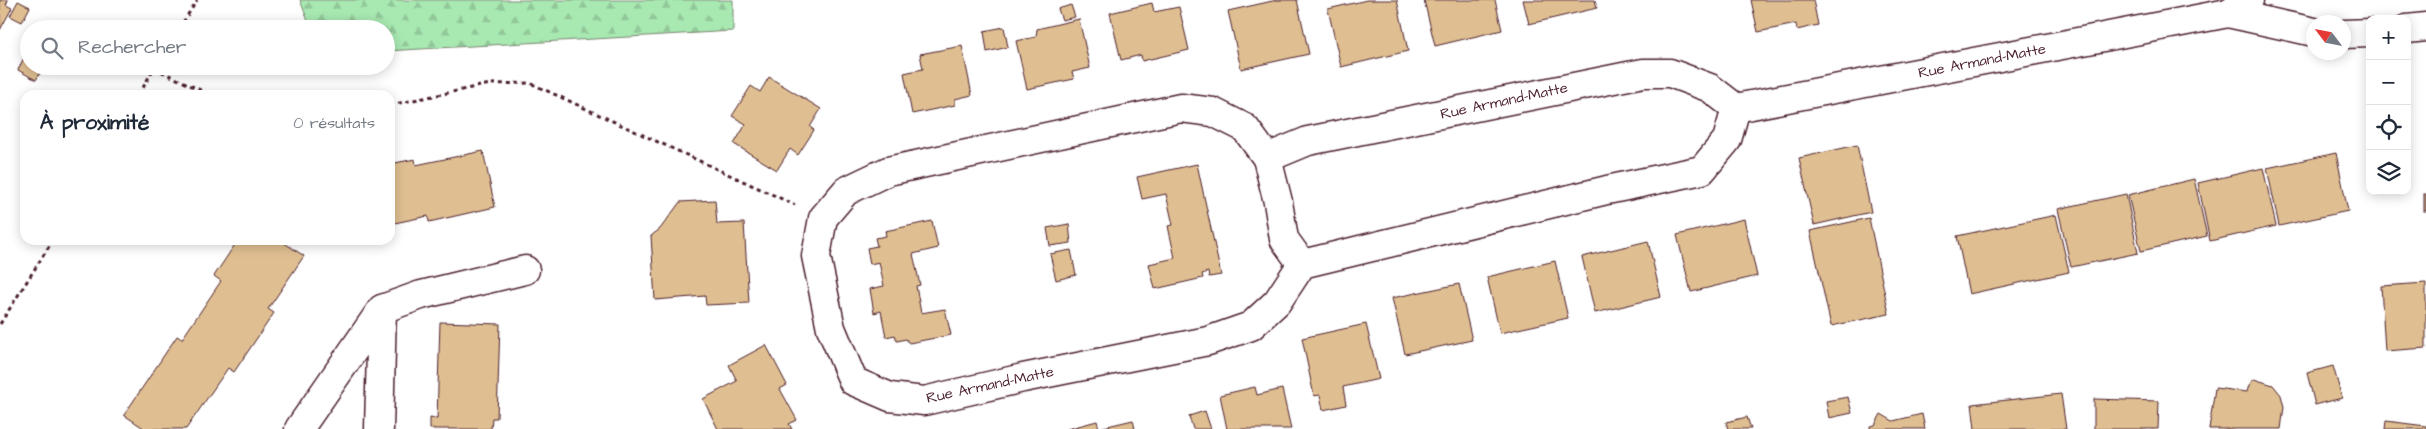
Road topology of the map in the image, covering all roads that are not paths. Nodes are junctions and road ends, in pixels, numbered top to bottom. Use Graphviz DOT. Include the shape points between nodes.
graph roads {
  1 [pos="2239,6"];
  2 [pos="2426,27"];
  3 [pos="2306,29"];
  4 [pos="2411,29"];
  5 [pos="2366,33"];
  6 [pos="2351,34"];
  7 [pos="1736,108"];
  8 [pos="1267,158"];
  9 [pos="1302,264"];
  10 [pos="525,270"];
  11 [pos="382,309"];
  12 [pos="299,429"];
  13 [pos="379,429"];
  1 -- 3 [label="street, Rue Armand-Matte"];
  1 -- 7 [label="street, Rue Armand-Matte"];
  2 -- 4 [label="street"];
  5 -- 6 [label="street"];
  7 -- 8 [label="street, Rue Armand-Matte" via="1710,88 1670,73 1643,73 1308,141"];
  7 -- 9 [label="street" via="1728,140 1702,170"];
  8 -- 9 [label="street, Rue Armand-Matte" via="1284,238"];
  8 -- 9 [label="street, Rue Armand-Matte" via="1245,128 1213,112 1181,108 888,171 846,191 823,218 816,256 831,328 854,381 890,397 924,401 1208,341 1251,326 1277,302"];
  10 -- 11 [label="street" via="421,295"];
  11 -- 12 [label="street"];
  11 -- 13 [label="street"];
}
